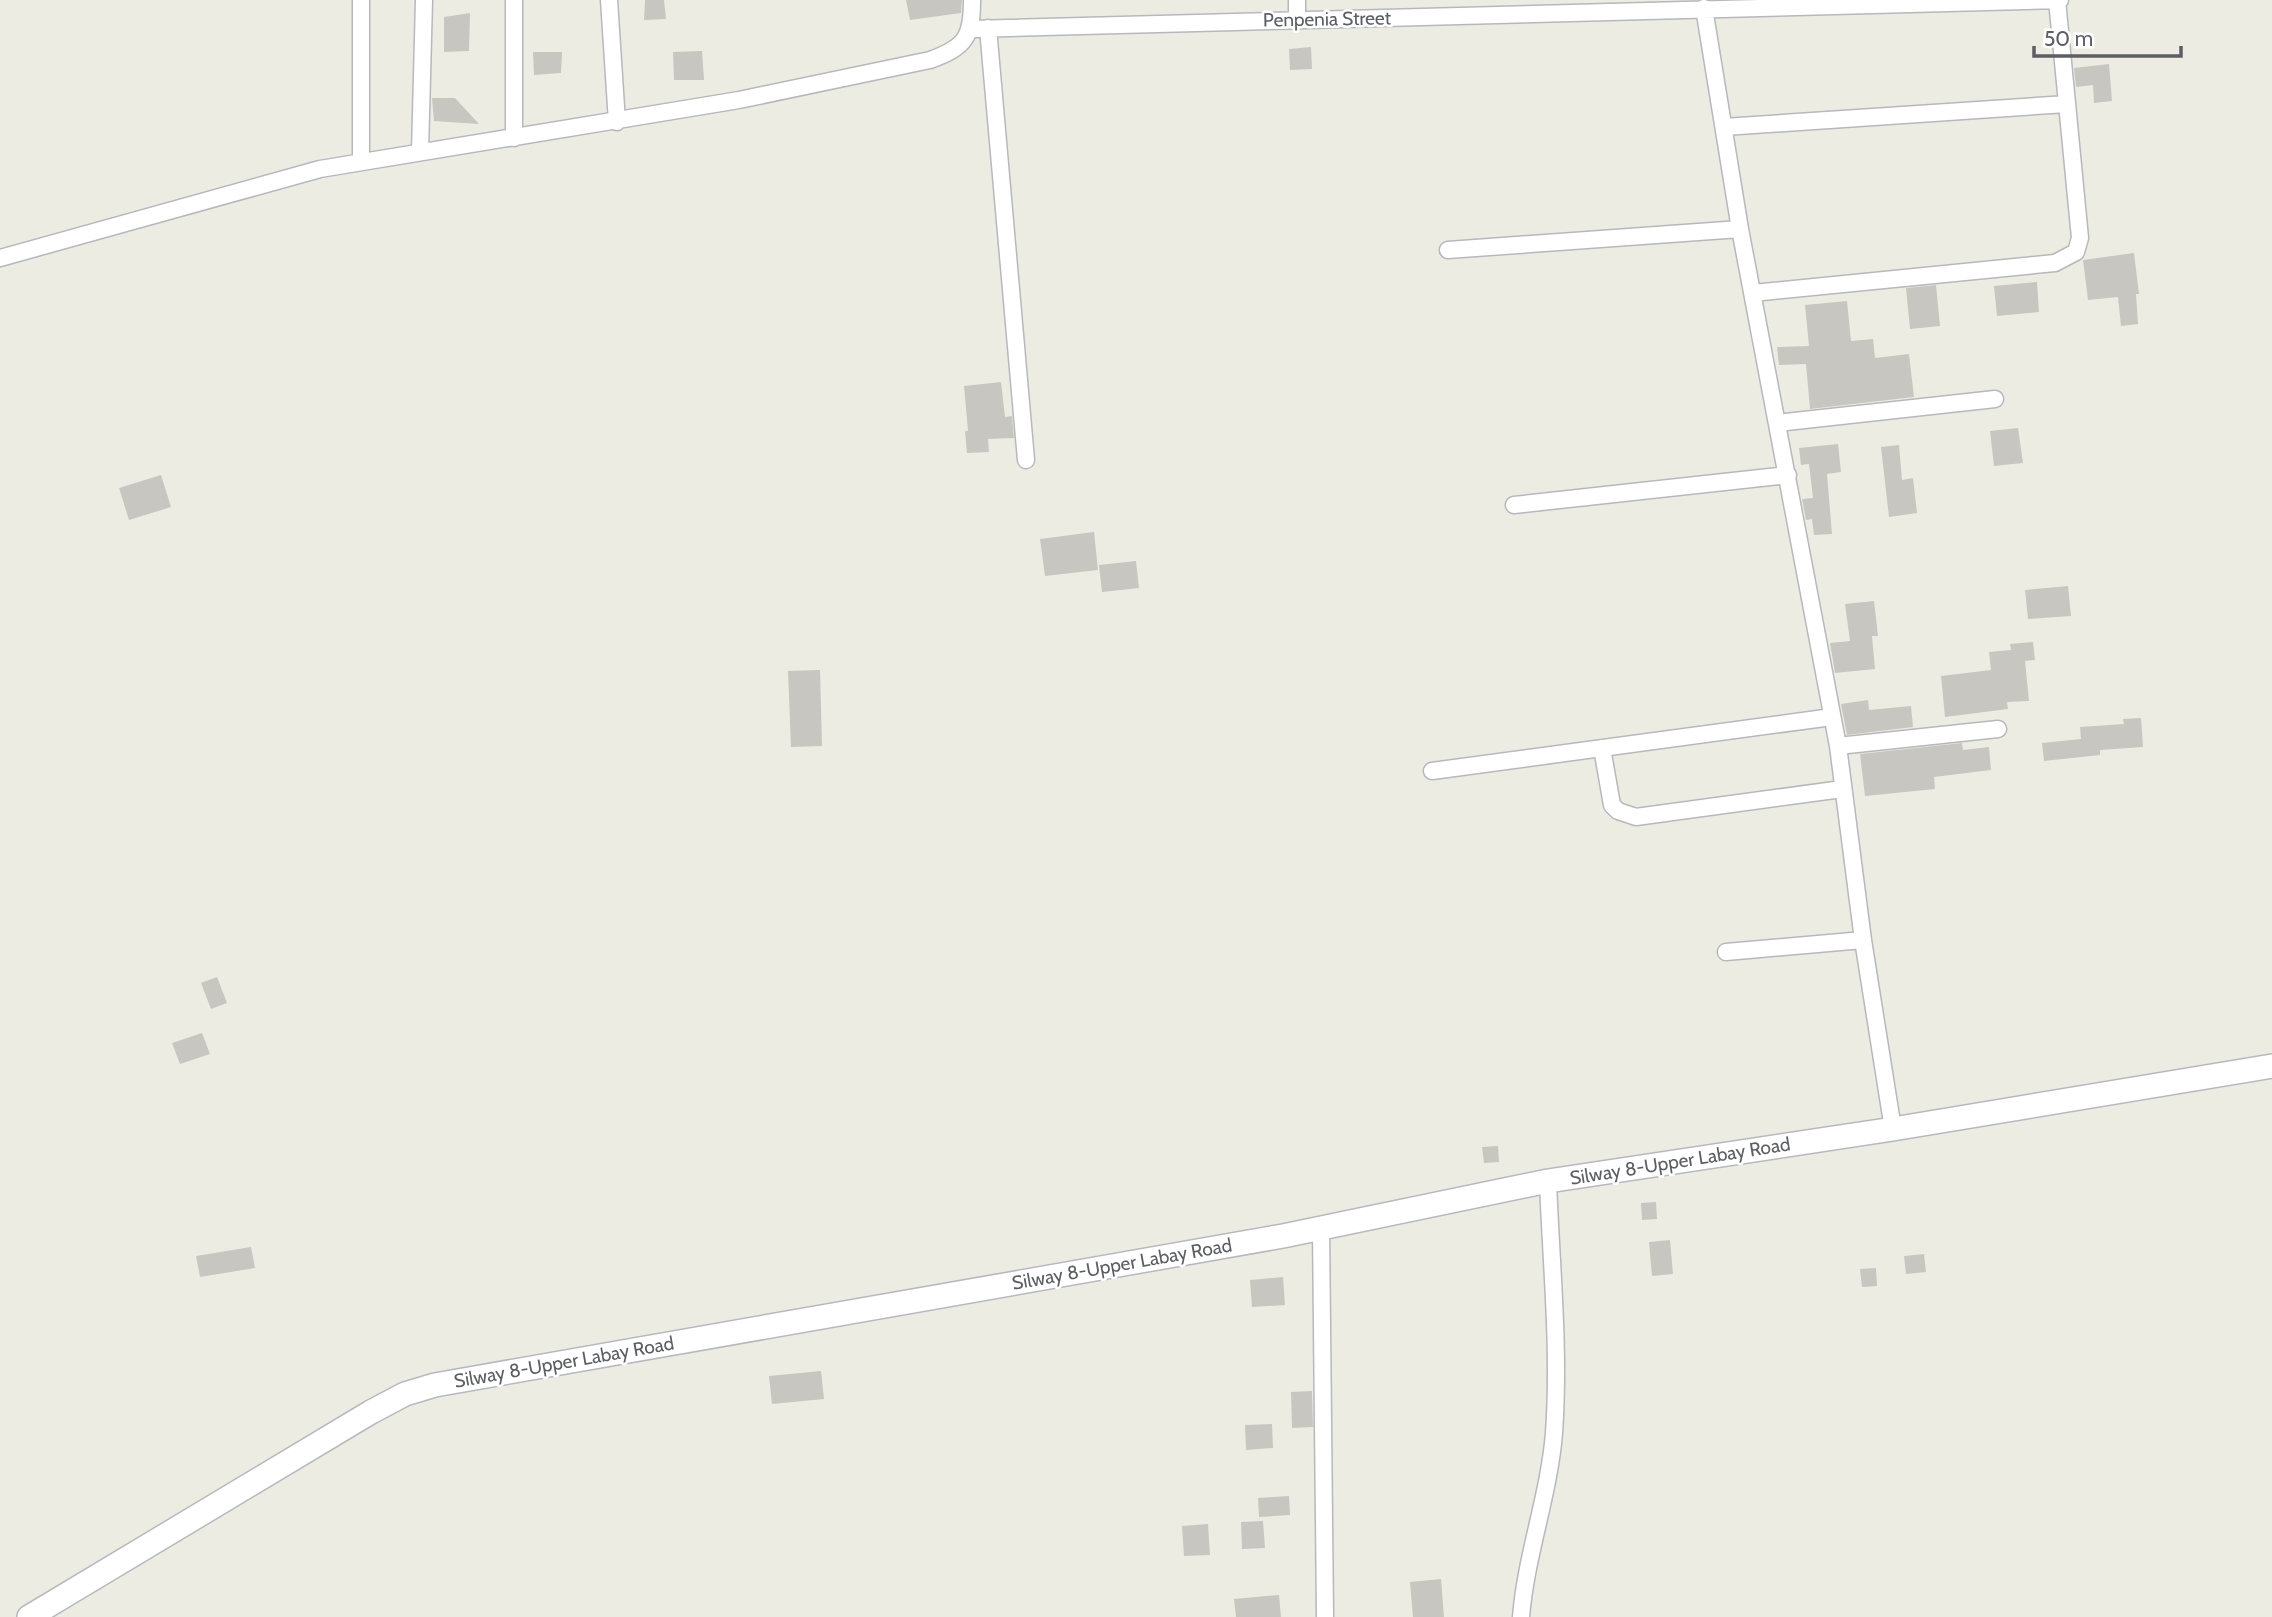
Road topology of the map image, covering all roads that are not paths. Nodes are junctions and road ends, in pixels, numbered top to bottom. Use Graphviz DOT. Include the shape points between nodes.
graph roads {
  1 [pos="362,0"];
  2 [pos="424,0"];
  3 [pos="514,0"];
  4 [pos="610,0"];
  5 [pos="972,0"];
  6 [pos="1297,0"];
  7 [pos="2058,0"];
  8 [pos="1949,1"];
  9 [pos="1620,6"];
  10 [pos="1704,8"];
  11 [pos="1297,20"];
  12 [pos="980,28"];
  13 [pos="2067,104"];
  14 [pos="617,122"];
  15 [pos="1724,127"];
  16 [pos="514,138"];
  17 [pos="420,152"];
  18 [pos="360,162"];
  19 [pos="1740,229"];
  20 [pos="1448,250"];
  21 [pos="0,258"];
  22 [pos="1753,293"];
  23 [pos="1995,399"];
  24 [pos="1777,423"];
  25 [pos="1026,460"];
  26 [pos="1788,475"];
  27 [pos="1514,505"];
  28 [pos="1832,717"];
  29 [pos="1998,729"];
  30 [pos="1838,746"];
  31 [pos="1602,748"];
  32 [pos="1432,771"];
  33 [pos="1842,789"];
  34 [pos="1863,940"];
  35 [pos="1726,952"];
  36 [pos="2272,1066"];
  37 [pos="1893,1129"];
  38 [pos="1548,1181"];
  39 [pos="1321,1228"];
  40 [pos="29,1617"];
  41 [pos="1325,1617"];
  42 [pos="1521,1617"];
  1 -- 18 [label="street"];
  2 -- 17 [label="street"];
  3 -- 16 [label="street"];
  4 -- 14 [label="street"];
  5 -- 12 [label="street"];
  6 -- 11 [label="street"];
  7 -- 8 [label="street, Penpenia Street"];
  7 -- 13 [label="street"];
  8 -- 10 [label="street, Penpenia Street"];
  9 -- 10 [label="street, Penpenia Street"];
  9 -- 11 [label="street, Penpenia Street"];
  10 -- 15 [label="street"];
  11 -- 12 [label="street, Penpenia Street"];
  12 -- 14 [label="street" via="952,51 930,60"];
  12 -- 25 [label="street"];
  13 -- 15 [label="street"];
  13 -- 22 [label="street" via="2080,239 2070,257 2055,263"];
  14 -- 16 [label="street"];
  15 -- 19 [label="street"];
  16 -- 17 [label="street"];
  17 -- 18 [label="street"];
  18 -- 21 [label="street" via="266,183"];
  19 -- 20 [label="street"];
  19 -- 22 [label="street"];
  22 -- 24 [label="street"];
  23 -- 24 [label="street"];
  24 -- 26 [label="street"];
  26 -- 27 [label="street"];
  26 -- 28 [label="street"];
  28 -- 30 [label="street"];
  28 -- 31 [label="street"];
  29 -- 30 [label="street"];
  30 -- 33 [label="street"];
  31 -- 32 [label="street"];
  31 -- 33 [label="street" via="1612,805 1627,816"];
  33 -- 34 [label="street"];
  34 -- 35 [label="street"];
  34 -- 37 [label="street"];
  36 -- 37 [label="main road, Silway 8-Upper Labay Road"];
  37 -- 38 [label="main road, Silway 8-Upper Labay Road"];
  38 -- 39 [label="main road, Silway 8-Upper Labay Road"];
  38 -- 42 [label="street" via="1556,1367 1554,1431"];
  39 -- 40 [label="main road, Silway 8-Upper Labay Road" via="435,1385 405,1394"];
  39 -- 41 [label="street"];
}
